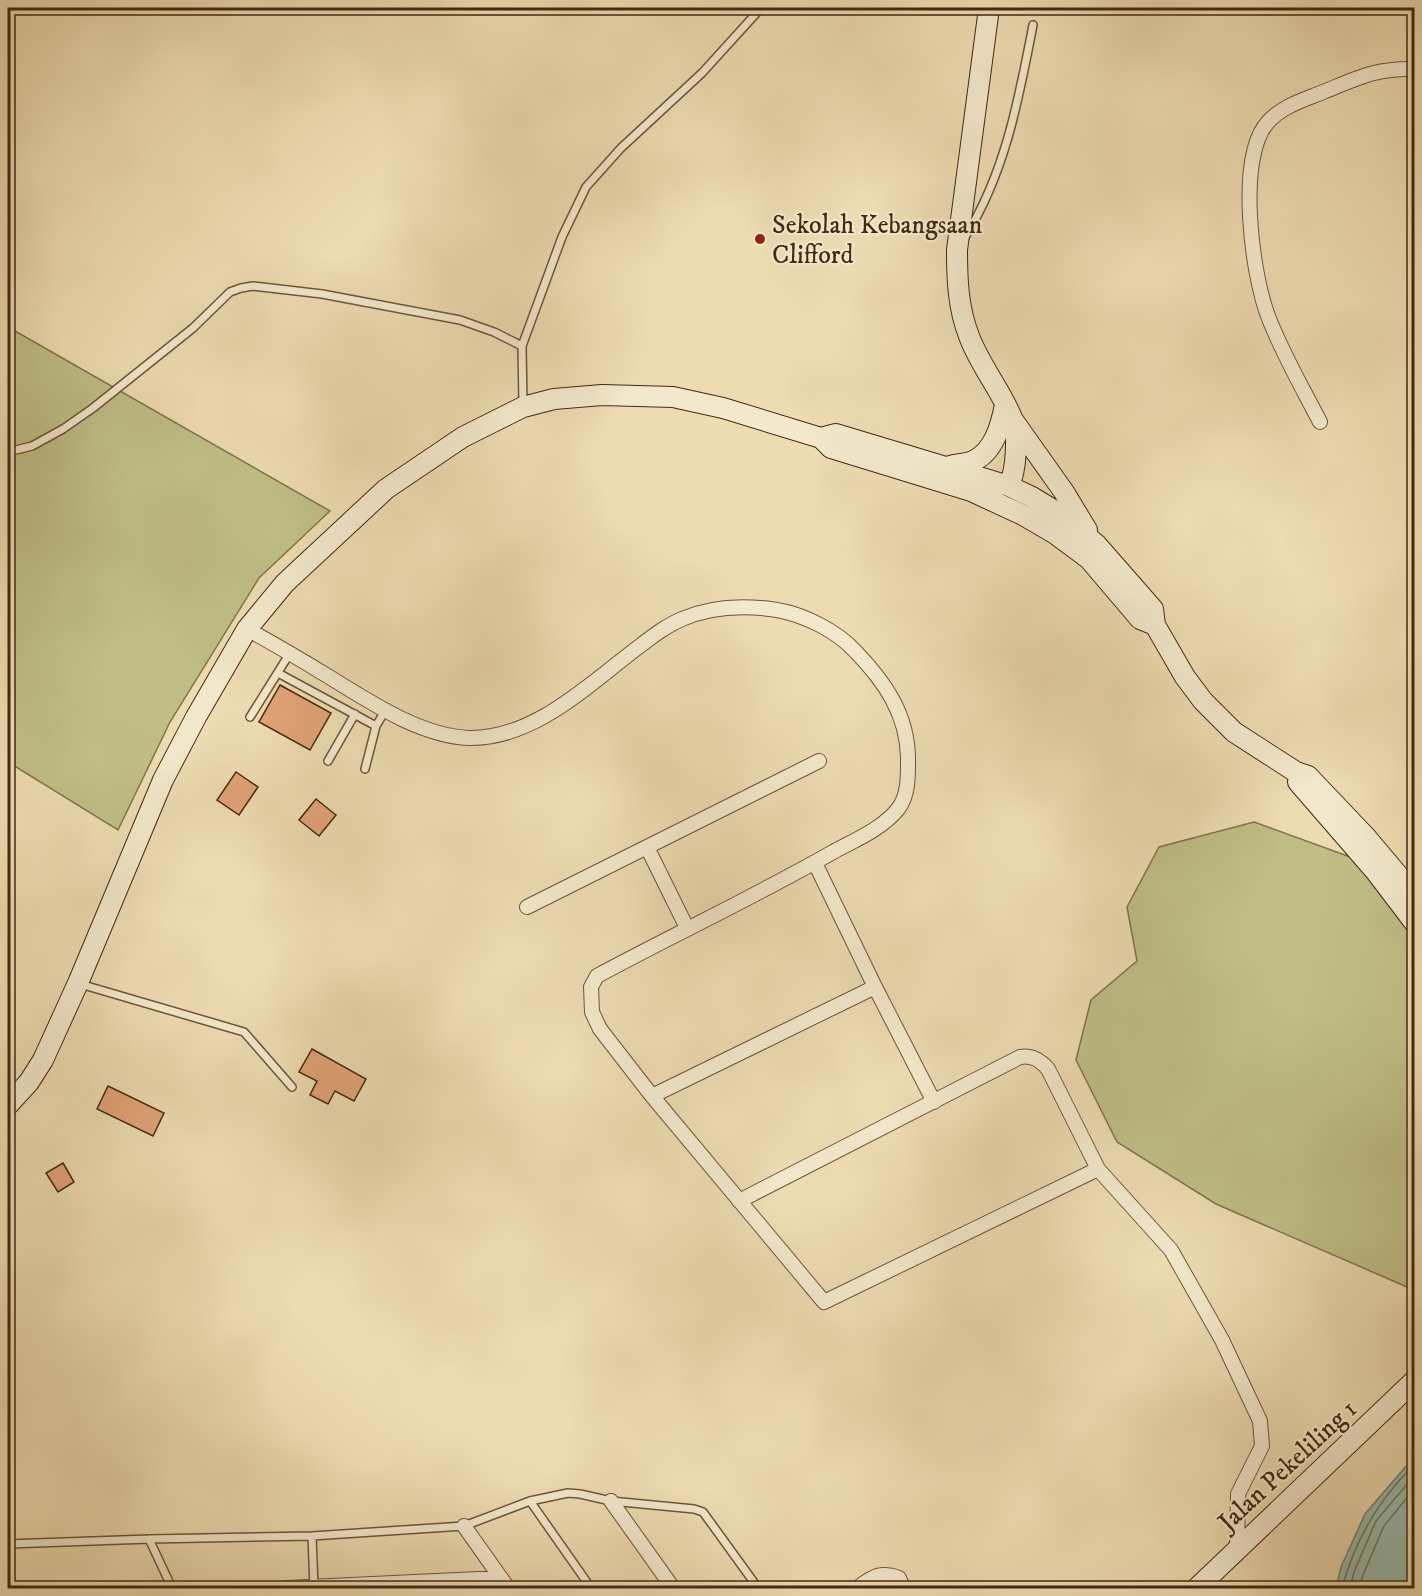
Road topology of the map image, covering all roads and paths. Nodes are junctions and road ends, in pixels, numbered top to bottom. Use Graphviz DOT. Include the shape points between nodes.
graph roads {
  1 [pos="761,8"];
  2 [pos="989,8"];
  3 [pos="1033,26"];
  4 [pos="1414,69"];
  5 [pos="957,250"];
  6 [pos="522,346"];
  7 [pos="523,407"];
  8 [pos="1009,413"];
  9 [pos="1320,422"];
  10 [pos="821,438"];
  11 [pos="8,452"];
  12 [pos="947,466"];
  13 [pos="1009,486"];
  14 [pos="971,491"];
  15 [pos="1023,515"];
  16 [pos="1097,545"];
  17 [pos="1155,625"];
  18 [pos="248,629"];
  19 [pos="290,653"];
  20 [pos="278,673"];
  21 [pos="385,711"];
  22 [pos="355,714"];
  23 [pos="250,717"];
  24 [pos="376,726"];
  25 [pos="328,761"];
  26 [pos="819,761"];
  27 [pos="365,769"];
  28 [pos="1296,772"];
  29 [pos="646,847"];
  30 [pos="815,863"];
  31 [pos="1414,894"];
  32 [pos="527,907"];
  33 [pos="1414,922"];
  34 [pos="687,928"];
  35 [pos="78,983"];
  36 [pos="875,987"];
  37 [pos="292,1087"];
  38 [pos="652,1096"];
  39 [pos="934,1102"];
  40 [pos="8,1105"];
  41 [pos="1098,1168"];
  42 [pos="739,1201"];
  43 [pos="1414,1381"];
  44 [pos="530,1501"];
  45 [pos="611,1501"];
  46 [pos="464,1526"];
  47 [pos="312,1536"];
  48 [pos="148,1539"];
  49 [pos="8,1544"];
  50 [pos="1237,1549"];
  51 [pos="504,1583"];
  52 [pos="314,1587"];
  53 [pos="172,1588"];
  54 [pos="287,1588"];
  55 [pos="591,1588"];
  56 [pos="673,1588"];
  57 [pos="758,1588"];
  58 [pos="857,1588"];
  59 [pos="903,1588"];
  60 [pos="1197,1588"];
  1 -- 6 [label="lane" via="702,73 621,148 586,187 562,237"];
  2 -- 5 [label="street"];
  3 -- 5 [label="lane" via="1020,97 1001,156 974,224"];
  4 -- 9 [label="street" via="1381,70 1289,106 1266,123 1257,139 1248,180 1259,287 1268,316"];
  5 -- 8 [label="street" via="961,310 969,336"];
  6 -- 7 [label="lane"];
  6 -- 11 [label="lane" via="460,320 321,294 241,288 230,292 193,328 93,408 32,446"];
  7 -- 10 [label="street" via="554,399 602,395 673,397"];
  7 -- 18 [label="street" via="463,437 386,489 285,583"];
  8 -- 12 [label="street" via="992,445 974,461"];
  8 -- 13 [label="street" via="1016,466"];
  8 -- 16 [label="street"];
  10 -- 12 [label="street" via="836,434"];
  10 -- 14 [label="street" via="831,448"];
  12 -- 13 [label="street"];
  13 -- 14 [label="street"];
  13 -- 15 [label="street"];
  13 -- 16 [label="street" via="1060,514"];
  14 -- 15 [label="street"];
  15 -- 17 [label="street" via="1089,559 1140,619"];
  16 -- 17 [label="street" via="1153,609"];
  17 -- 28 [label="street" via="1203,700 1234,732"];
  18 -- 19 [label="street"];
  18 -- 35 [label="street" via="163,780"];
  19 -- 20 [label="lane"];
  19 -- 21 [label="street"];
  20 -- 22 [label="lane"];
  20 -- 23 [label="lane"];
  21 -- 24 [label="lane"];
  21 -- 30 [label="street" via="446,734 467,738 491,736 511,731 564,704 659,631 682,619 731,607 786,612 819,625 849,644 874,670 891,694 908,745 906,795 900,807 889,820"];
  22 -- 24 [label="lane"];
  22 -- 25 [label="lane"];
  24 -- 27 [label="lane"];
  26 -- 29 [label="street"];
  28 -- 31 [label="street" via="1308,776"];
  28 -- 33 [label="street" via="1298,783"];
  29 -- 32 [label="street"];
  29 -- 34 [label="street"];
  30 -- 34 [label="street"];
  30 -- 36 [label="street"];
  34 -- 38 [label="street" via="597,976 591,987 592,1012 600,1029"];
  35 -- 37 [label="lane" via="244,1032"];
  35 -- 40 [label="street" via="43,1060"];
  36 -- 38 [label="street"];
  36 -- 39 [label="street"];
  38 -- 42 [label="street"];
  39 -- 41 [label="street" via="1020,1058 1034,1058 1048,1069"];
  39 -- 42 [label="street"];
  41 -- 42 [label="street" via="824,1302"];
  41 -- 50 [label="street" via="1171,1250 1222,1340 1260,1421 1262,1446 1239,1494"];
  43 -- 50 [label="street, Jalan Pekeliling 1"];
  44 -- 45 [label="lane" via="568,1493"];
  44 -- 46 [label="lane"];
  44 -- 55 [label="lane"];
  45 -- 56 [label="street"];
  45 -- 57 [label="lane" via="703,1512"];
  46 -- 47 [label="lane"];
  46 -- 51 [label="street"];
  47 -- 48 [label="lane"];
  47 -- 52 [label="lane"];
  48 -- 49 [label="lane"];
  48 -- 53 [label="lane"];
  50 -- 60 [label="street, Jalan Pekeliling 1"];
  51 -- 52 [label="street"];
  52 -- 54 [label="street"];
  58 -- 59 [label="street" via="875,1576 887,1574 899,1578"];
}
